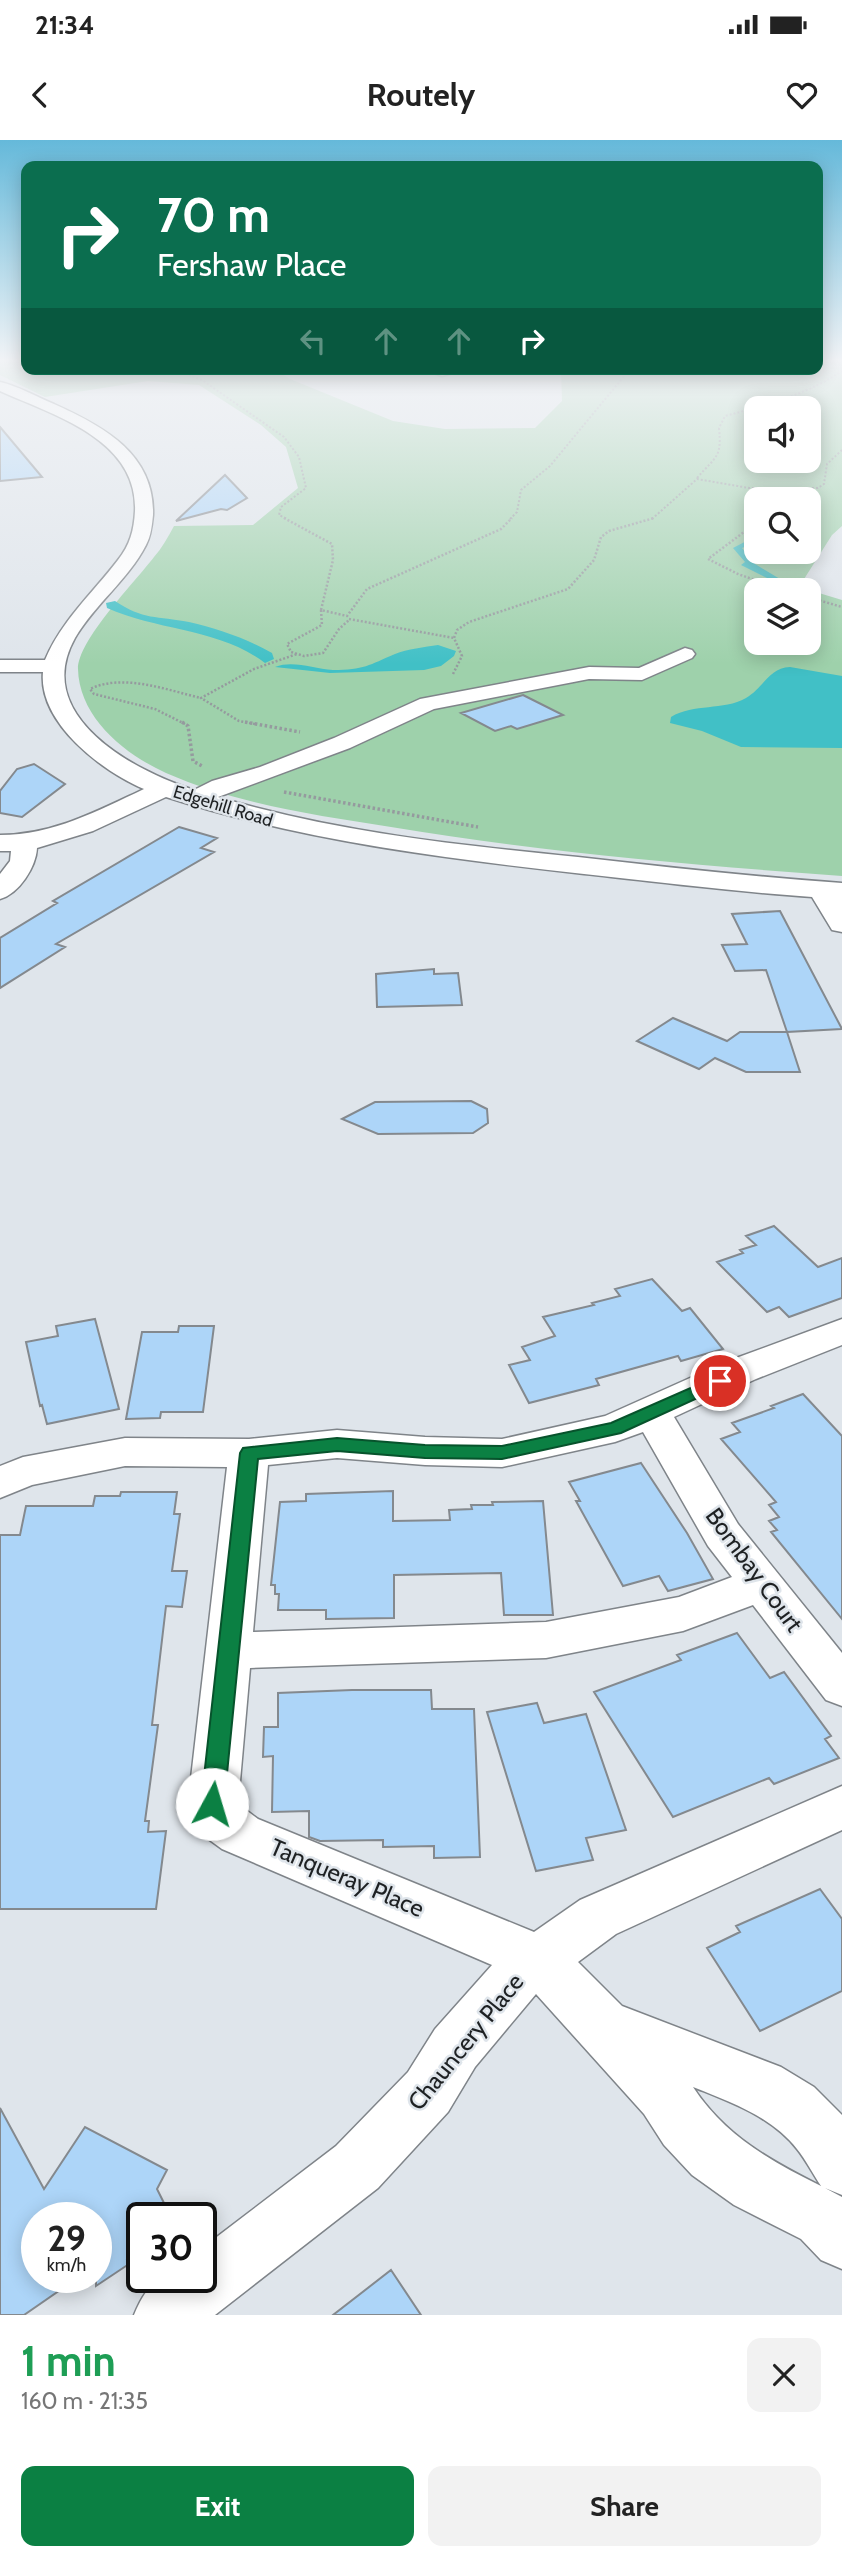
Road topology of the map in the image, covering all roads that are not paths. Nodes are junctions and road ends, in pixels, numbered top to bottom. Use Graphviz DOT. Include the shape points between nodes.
graph roads {
  1 [pos="127,462"];
  2 [pos="685,654"];
  3 [pos="0,666"];
  4 [pos="54,666"];
  5 [pos="164,789"];
  6 [pos="196,799"];
  7 [pos="12,842"];
  8 [pos="832,890"];
  9 [pos="0,891"];
  10 [pos="842,924"];
  11 [pos="842,1331"];
  12 [pos="652,1413"];
  13 [pos="249,1453"];
  14 [pos="0,1483"];
  15 [pos="761,1584"];
  16 [pos="228,1651"];
  17 [pos="842,1687"];
  18 [pos="842,1807"];
  19 [pos="539,1959"];
  20 [pos="603,2025"];
  21 [pos="842,2166"];
  22 [pos="842,2239"];
  23 [pos="165,2315"];
  1 -- 4 [label="street" via="143,480 144,516 138,543 75,622"];
  2 -- 6 [label="street" via="642,674 589,673 432,703 324,751"];
  3 -- 4 [label="street"];
  4 -- 5 [label="street, Edgehill Road" via="59,702 74,726 105,757"];
  5 -- 6 [label="street, Edgehill Road"];
  5 -- 7 [label="street" via="64,833"];
  6 -- 8 [label="street, Edgehill Road" via="282,824 342,835 693,879"];
  7 -- 9 [label="street" via="23,862"];
  8 -- 10 [label="street"];
  11 -- 12 [label="street" via="742,1370"];
  12 -- 13 [label="street" via="615,1429 502,1453 337,1444"];
  12 -- 15 [label="street, Bombay Court" via="723,1535"];
  13 -- 14 [label="street" via="125,1452 23,1472"];
  13 -- 16 [label="street, Tanqueray Place"];
  15 -- 16 [label="street" via="683,1614 545,1640"];
  15 -- 17 [label="street, Bombay Court"];
  16 -- 19 [label="street, Tanqueray Place" via="212,1804 218,1818 240,1834"];
  18 -- 19 [label="street, Chauncery Place" via="598,1917"];
  19 -- 20 [label="street, Tanqueray Place"];
  19 -- 23 [label="street, Chauncery Place" via="516,1977 455,2048 428,2092 357,2167"];
  20 -- 21 [label="street, Tanqueray Place" via="761,2087 817,2128"];
  20 -- 22 [label="street, Tanqueray Place" via="712,2155 822,2218"];
}
